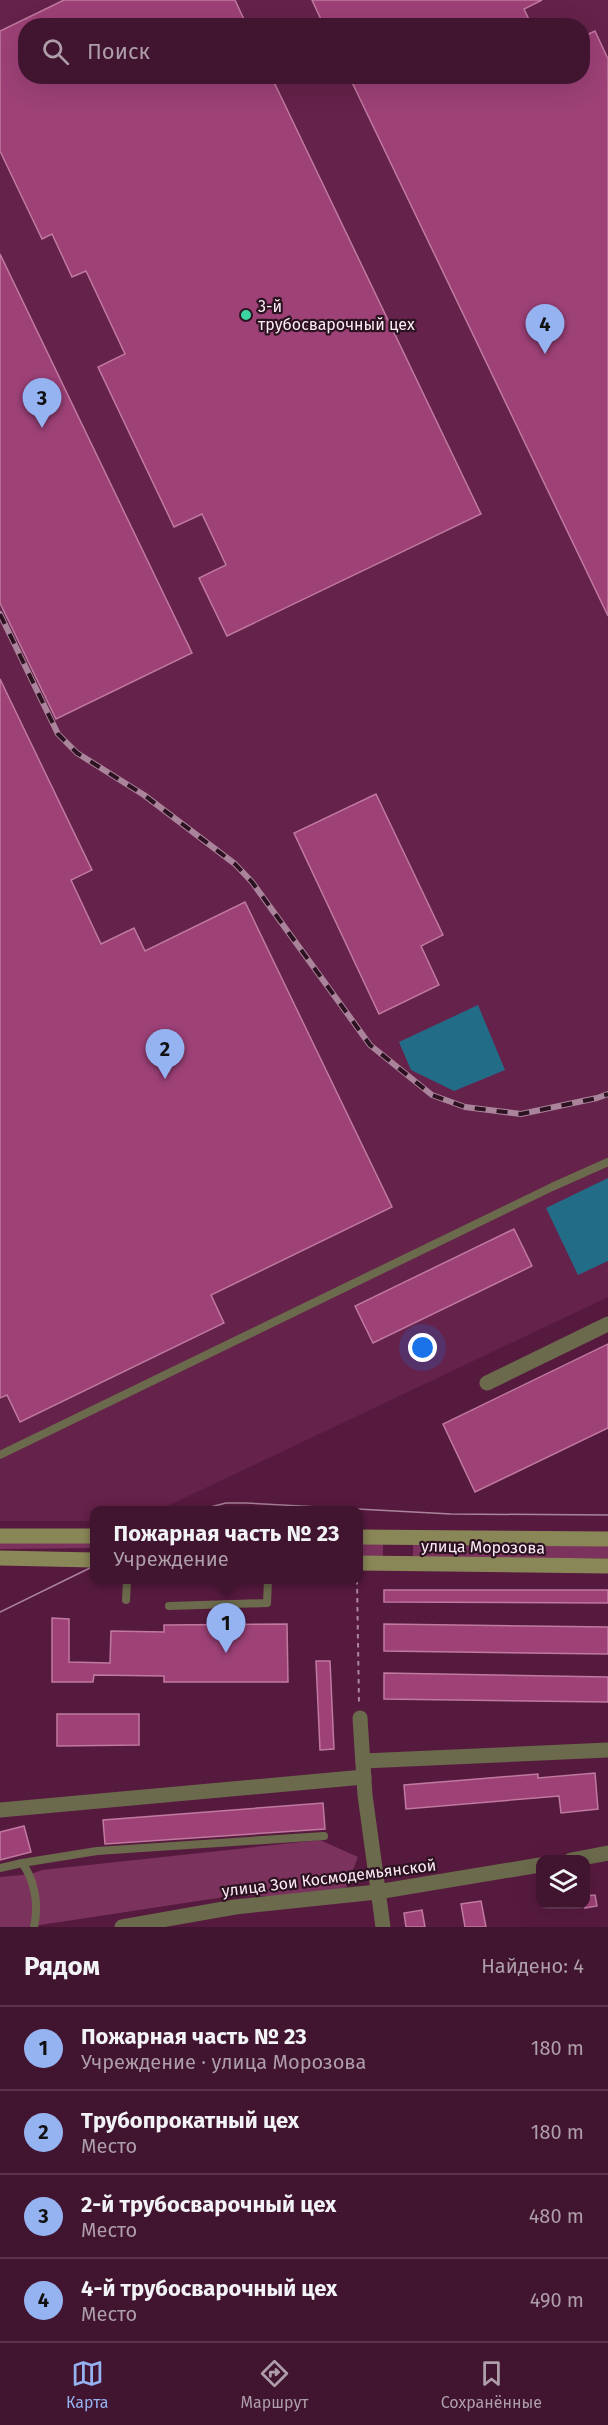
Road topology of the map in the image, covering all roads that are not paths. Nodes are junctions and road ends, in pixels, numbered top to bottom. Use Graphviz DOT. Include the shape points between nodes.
graph roads {
  1 [pos="608,1162"];
  2 [pos="608,1324"];
  3 [pos="488,1383"];
  4 [pos="0,1455"];
  5 [pos="0,1536"];
  6 [pos="90,1536"];
  7 [pos="363,1537"];
  8 [pos="399,1537"];
  9 [pos="608,1539"];
  10 [pos="0,1558"];
  11 [pos="90,1560"];
  12 [pos="363,1563"];
  13 [pos="400,1564"];
  14 [pos="608,1566"];
  15 [pos="128,1584"];
  16 [pos="268,1584"];
  17 [pos="126,1600"];
  18 [pos="169,1606"];
  19 [pos="360,1718"];
  20 [pos="608,1750"];
  21 [pos="363,1769"];
  22 [pos="0,1810"];
  23 [pos="324,1836"];
  24 [pos="608,1853"];
  25 [pos="590,1856"];
  26 [pos="22,1863"];
  27 [pos="536,1866"];
  28 [pos="0,1868"];
  29 [pos="377,1892"];
  30 [pos="34,1927"];
  31 [pos="122,1927"];
  32 [pos="383,1927"];
  1 -- 4 [label="lane"];
  2 -- 3 [label="street"];
  5 -- 6 [label="main road"];
  7 -- 8 [label="main road, улица Морозова"];
  8 -- 9 [label="main road, улица Морозова"];
  8 -- 13 [label="main road"];
  10 -- 11 [label="main road"];
  12 -- 13 [label="main road, улица Морозова"];
  13 -- 14 [label="main road, улица Морозова"];
  15 -- 17 [label="lane"];
  16 -- 18 [label="lane" via="267,1603"];
  19 -- 21 [label="street"];
  20 -- 21 [label="street"];
  21 -- 22 [label="street"];
  21 -- 29 [label="street"];
  23 -- 26 [label="lane" via="97,1851"];
  24 -- 25 [label="street"];
  26 -- 28 [label="lane"];
  26 -- 30 [label="lane" via="31,1874"];
  27 -- 29 [label="street, улица Зои Космодемьянской"];
  29 -- 31 [label="street, улица Зои Космодемьянской" via="235,1907"];
  29 -- 32 [label="street"];
}
